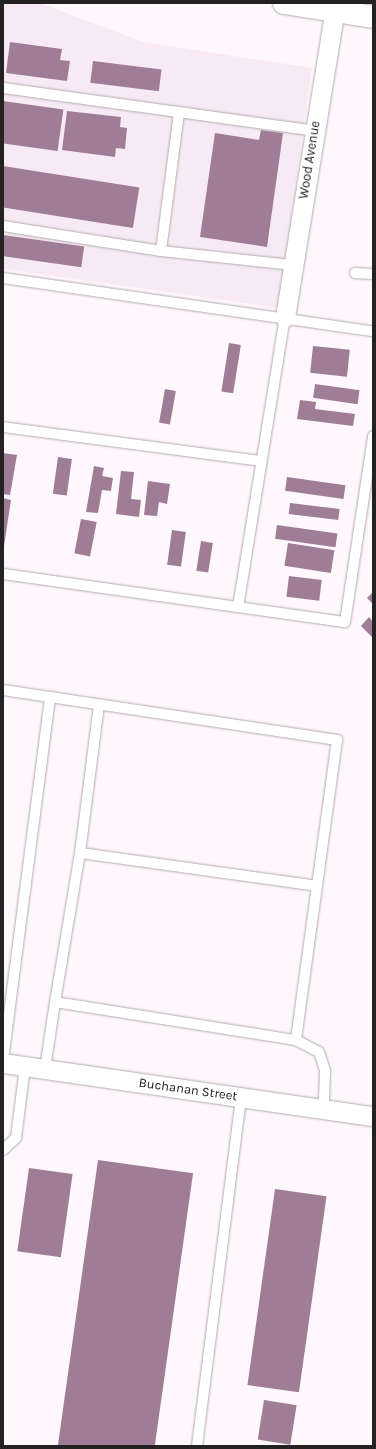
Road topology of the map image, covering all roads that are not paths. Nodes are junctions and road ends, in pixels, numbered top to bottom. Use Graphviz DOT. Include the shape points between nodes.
graph roads {
  1 [pos="284,3"];
  2 [pos="336,7"];
  3 [pos="373,17"];
  4 [pos="3,88"];
  5 [pos="179,112"];
  6 [pos="314,131"];
  7 [pos="3,226"];
  8 [pos="161,251"];
  9 [pos="293,265"];
  10 [pos="355,273"];
  11 [pos="373,274"];
  12 [pos="3,278"];
  13 [pos="285,317"];
  14 [pos="373,330"];
  15 [pos="3,427"];
  16 [pos="373,436"];
  17 [pos="262,461"];
  18 [pos="3,574"];
  19 [pos="238,607"];
  20 [pos="3,690"];
  21 [pos="50,697"];
  22 [pos="99,704"];
  23 [pos="80,853"];
  24 [pos="318,886"];
  25 [pos="55,1002"];
  26 [pos="296,1040"];
  27 [pos="3,1062"];
  28 [pos="25,1067"];
  29 [pos="45,1070"];
  30 [pos="241,1098"];
  31 [pos="324,1109"];
  32 [pos="373,1116"];
  33 [pos="3,1150"];
  34 [pos="197,1446"];
  1 -- 2 [label="main road"];
  2 -- 3 [label="main road"];
  2 -- 6 [label="street, Wood Avenue"];
  4 -- 5 [label="lane"];
  5 -- 6 [label="lane"];
  5 -- 8 [label="lane"];
  6 -- 9 [label="street, Wood Avenue"];
  7 -- 8 [label="lane"];
  8 -- 9 [label="lane"];
  9 -- 13 [label="street, Wood Avenue"];
  10 -- 11 [label="lane"];
  12 -- 13 [label="lane"];
  13 -- 14 [label="lane"];
  13 -- 17 [label="lane"];
  15 -- 17 [label="lane"];
  16 -- 19 [label="lane" via="345,622"];
  17 -- 19 [label="lane"];
  18 -- 19 [label="lane"];
  20 -- 21 [label="lane"];
  21 -- 22 [label="lane"];
  21 -- 27 [label="lane"];
  22 -- 23 [label="lane"];
  22 -- 24 [label="lane" via="337,740"];
  23 -- 24 [label="lane"];
  23 -- 25 [label="lane"];
  24 -- 26 [label="lane"];
  25 -- 26 [label="lane"];
  25 -- 29 [label="lane"];
  26 -- 31 [label="lane" via="319,1052 326,1070"];
  27 -- 28 [label="street, Buchanan Street"];
  28 -- 29 [label="street, Buchanan Street"];
  28 -- 33 [label="lane" via="16,1138"];
  29 -- 30 [label="street, Buchanan Street"];
  30 -- 31 [label="street, Buchanan Street"];
  30 -- 34 [label="lane"];
  31 -- 32 [label="street, Buchanan Street"];
}
